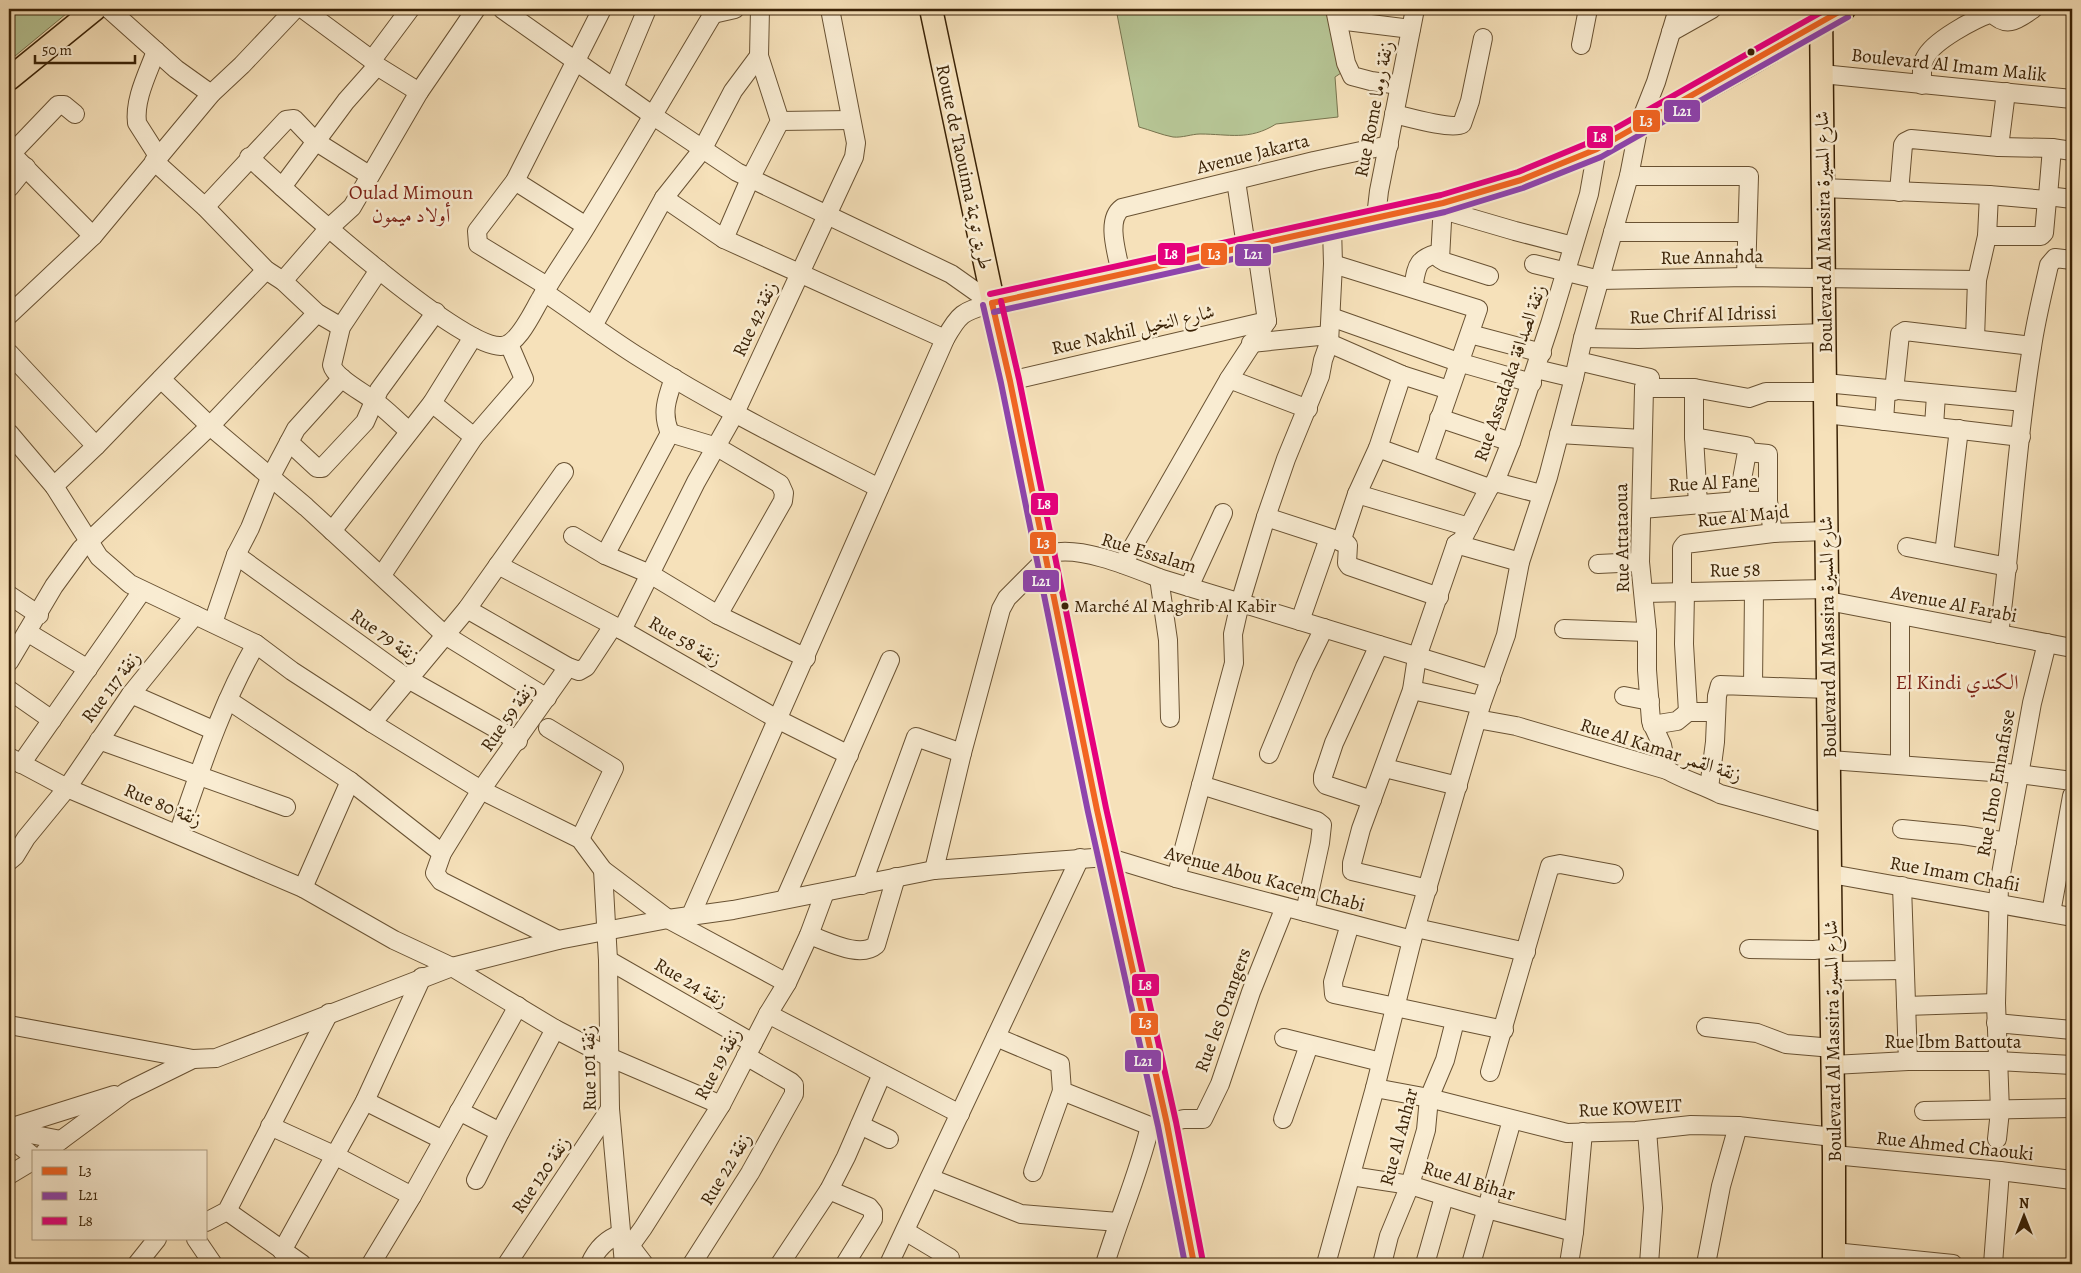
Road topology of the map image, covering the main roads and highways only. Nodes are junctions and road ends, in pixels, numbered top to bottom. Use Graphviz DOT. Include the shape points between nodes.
graph roads {
  1 [pos="95,9"];
  2 [pos="931,9"];
  3 [pos="1844,9"];
  4 [pos="1821,15"];
  5 [pos="9,79"];
  6 [pos="992,302"];
  7 [pos="1834,1258"];
  8 [pos="1194,1264"];
  1 -- 5 [label="main road"];
  2 -- 6 [label="main road, Route de Taouima طريق تويمة"];
  3 -- 4 [label="main road"];
  4 -- 6 [label="main road" via="1746,66 1597,149 1521,180 1443,206 1332,227"];
  4 -- 7 [label="main road, Boulevard Al Massira شارع المسيرة"];
  6 -- 8 [label="main road, Route de Taouima طريق تويمة" via="1107,857 1158,1125"];
}
